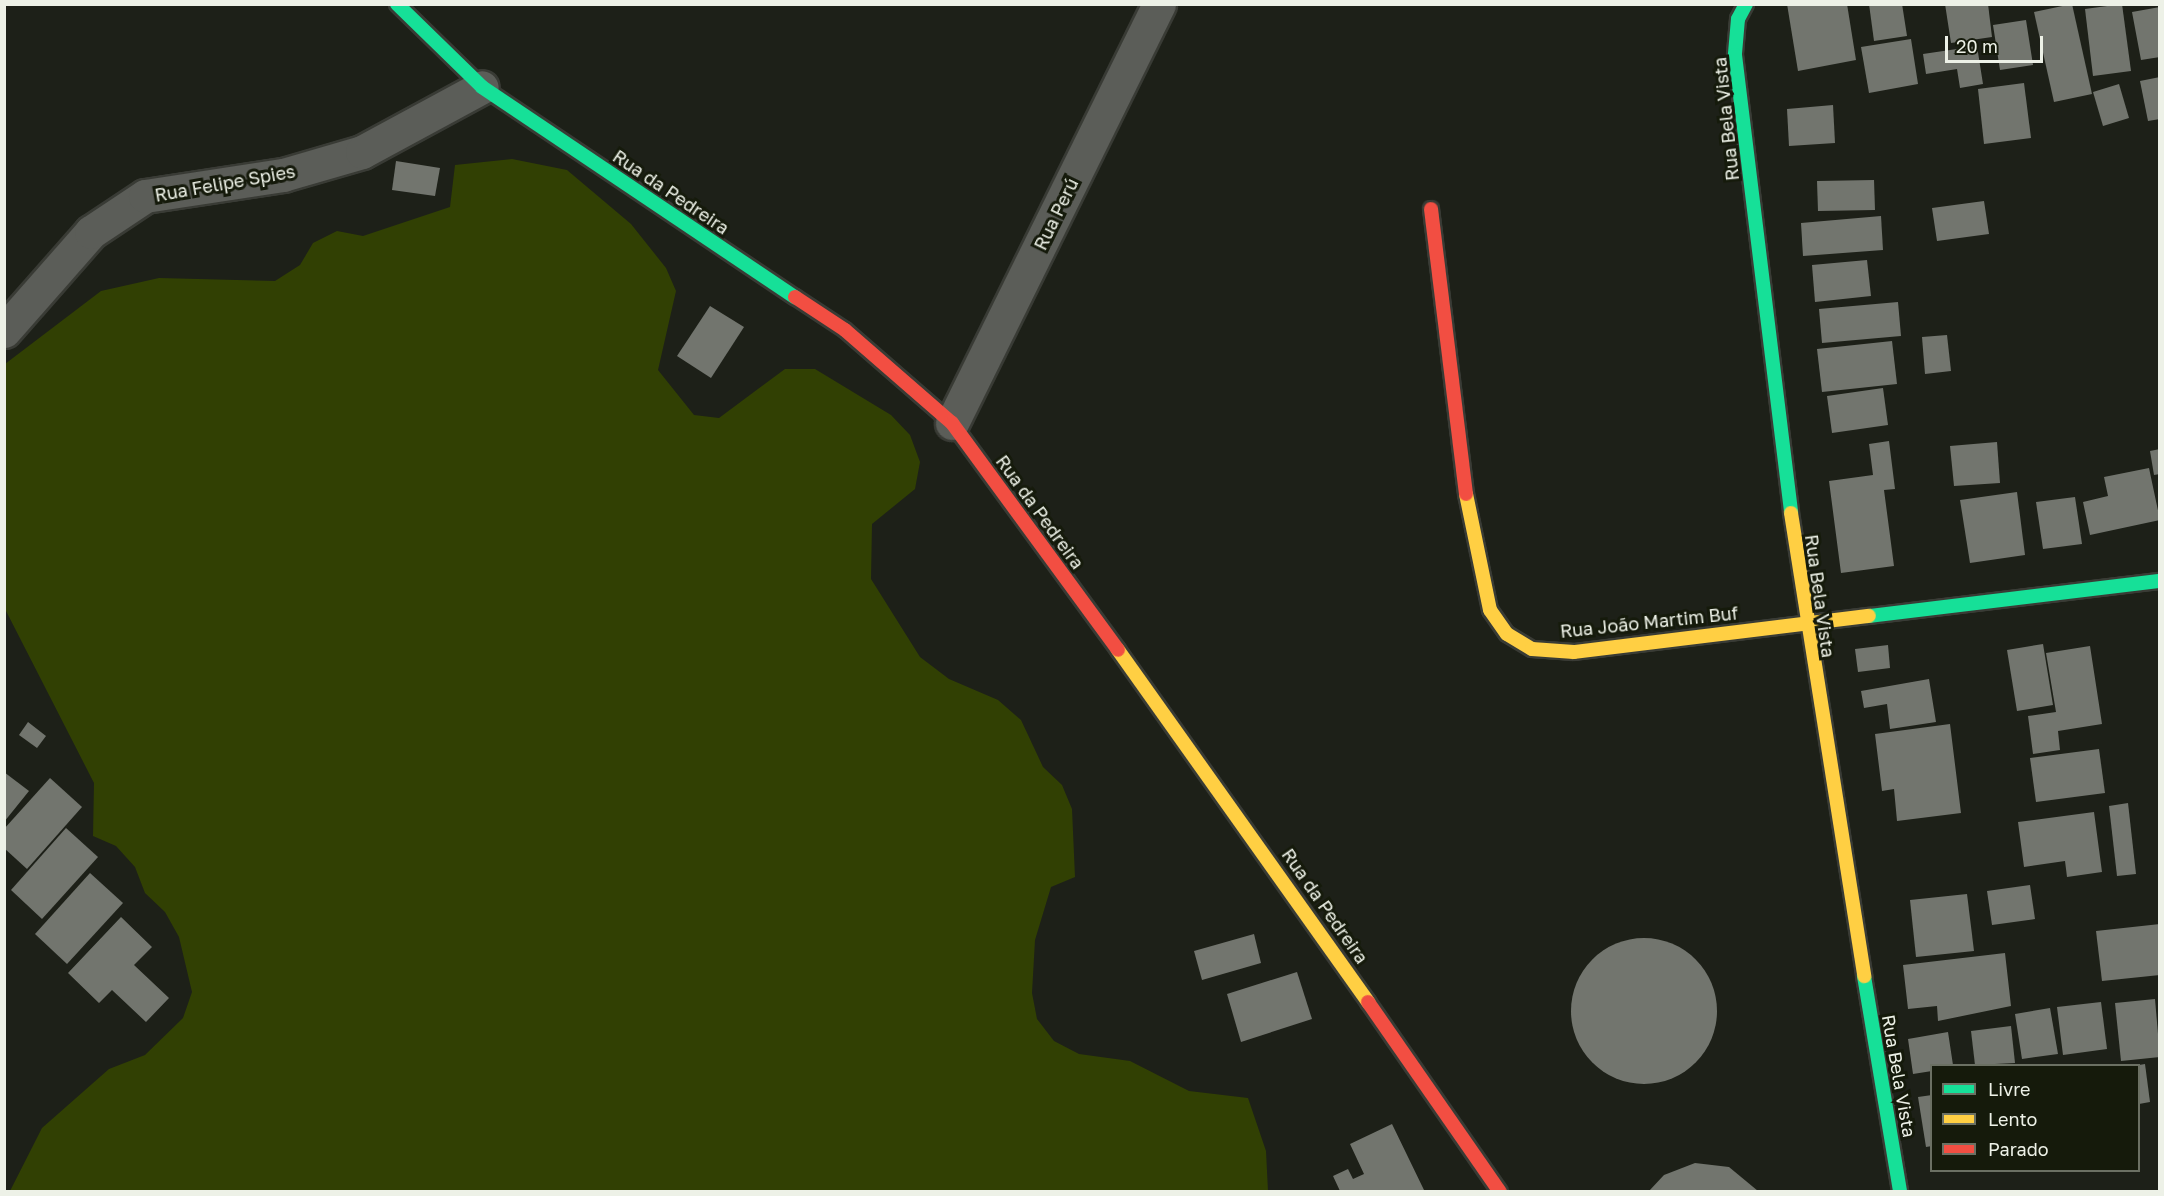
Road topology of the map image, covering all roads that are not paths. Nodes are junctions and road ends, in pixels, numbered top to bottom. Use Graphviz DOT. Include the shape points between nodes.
graph roads {
  1 [pos="397,4"];
  2 [pos="1160,4"];
  3 [pos="1746,4"];
  4 [pos="482,87"];
  5 [pos="1431,209"];
  6 [pos="4,331"];
  7 [pos="952,423"];
  8 [pos="2160,581"];
  9 [pos="1804,622"];
  10 [pos="1500,1191"];
  11 [pos="1900,1191"];
  1 -- 4 [label="street, Rua da Pedreira"];
  2 -- 7 [label="street, Rua Perú"];
  3 -- 9 [label="street, Rua Bela Vista" via="1738,20 1735,55"];
  4 -- 6 [label="street, Rua Felipe Spies" via="362,152 284,175 145,196 91,232"];
  4 -- 7 [label="street, Rua da Pedreira" via="845,330"];
  5 -- 9 [label="street, Rua João Martim Buf" via="1470,529 1490,610 1507,634 1532,649 1574,652"];
  7 -- 10 [label="street, Rua da Pedreira" via="1225,796"];
  8 -- 9 [label="street, Rua João Martim Buf"];
  9 -- 11 [label="street, Rua Bela Vista"];
}
